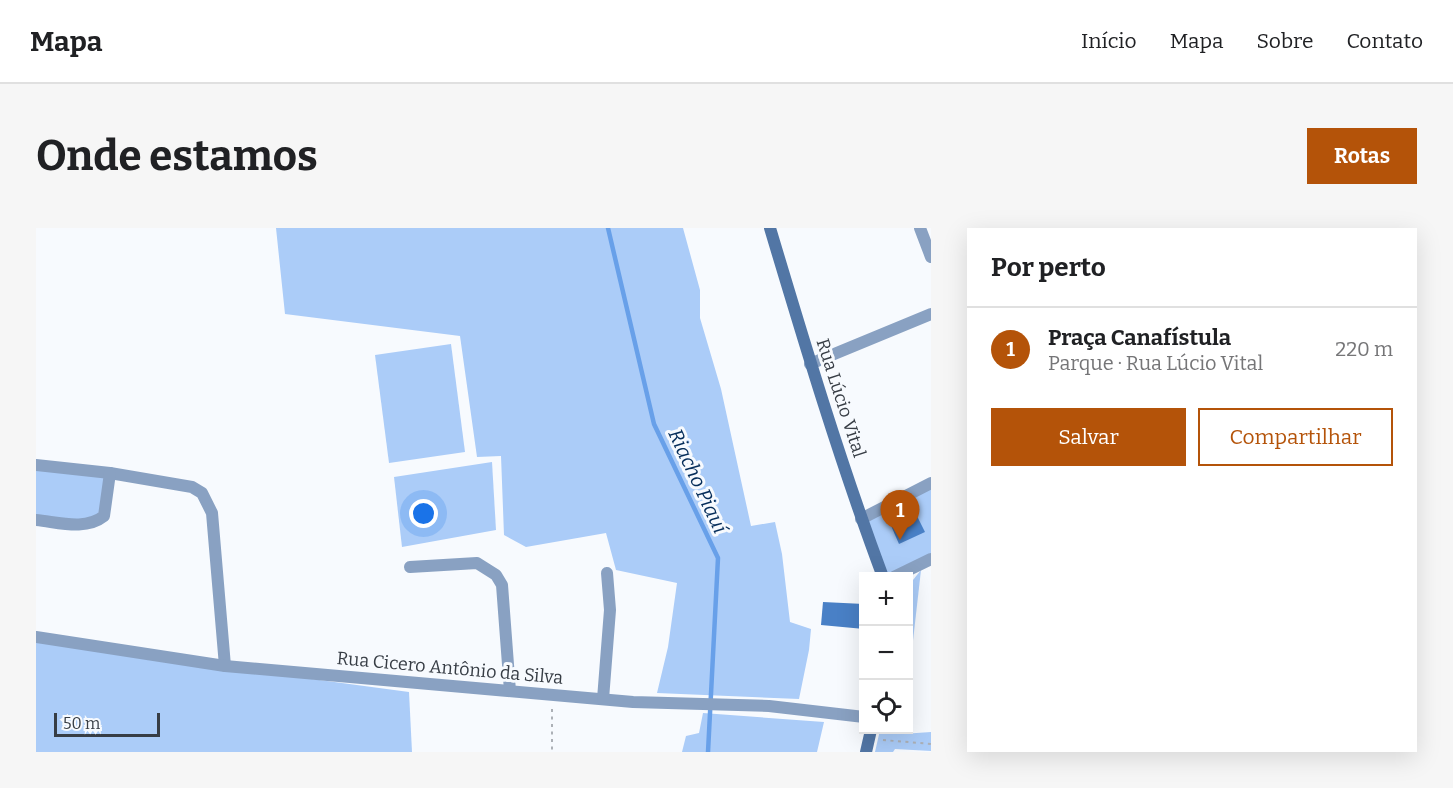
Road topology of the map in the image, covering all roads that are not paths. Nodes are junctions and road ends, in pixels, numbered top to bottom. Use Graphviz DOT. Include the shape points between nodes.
graph roads {
  1 [pos="770,228"];
  2 [pos="920,228"];
  3 [pos="931,257"];
  4 [pos="931,314"];
  5 [pos="810,364"];
  6 [pos="36,465"];
  7 [pos="111,473"];
  8 [pos="931,483"];
  9 [pos="861,519"];
  10 [pos="36,520"];
  11 [pos="931,559"];
  12 [pos="410,567"];
  13 [pos="881,572"];
  14 [pos="903,572"];
  15 [pos="607,573"];
  16 [pos="36,637"];
  17 [pos="225,666"];
  18 [pos="510,691"];
  19 [pos="603,699"];
  20 [pos="859,716"];
  21 [pos="870,734"];
  22 [pos="866,752"];
  1 -- 5 [label="main road, Rua Lúcio Vital"];
  2 -- 3 [label="street"];
  4 -- 5 [label="street"];
  5 -- 9 [label="main road, Rua Lúcio Vital"];
  6 -- 7 [label="street"];
  7 -- 10 [label="street" via="104,516 96,522 85,525"];
  7 -- 17 [label="street" via="192,486 202,493 212,513"];
  8 -- 9 [label="street"];
  9 -- 13 [label="main road, Rua Lúcio Vital"];
  11 -- 14 [label="street"];
  12 -- 18 [label="street" via="477,563 496,575 502,585"];
  15 -- 19 [label="street" via="610,610"];
  16 -- 17 [label="street, Rua Cicero Antônio da Silva"];
  17 -- 18 [label="street, Rua Cicero Antônio da Silva"];
  18 -- 19 [label="street, Rua Cicero Antônio da Silva"];
  19 -- 20 [label="street, Rua Cicero Antônio da Silva" via="769,706"];
  21 -- 22 [label="main road"];
}
